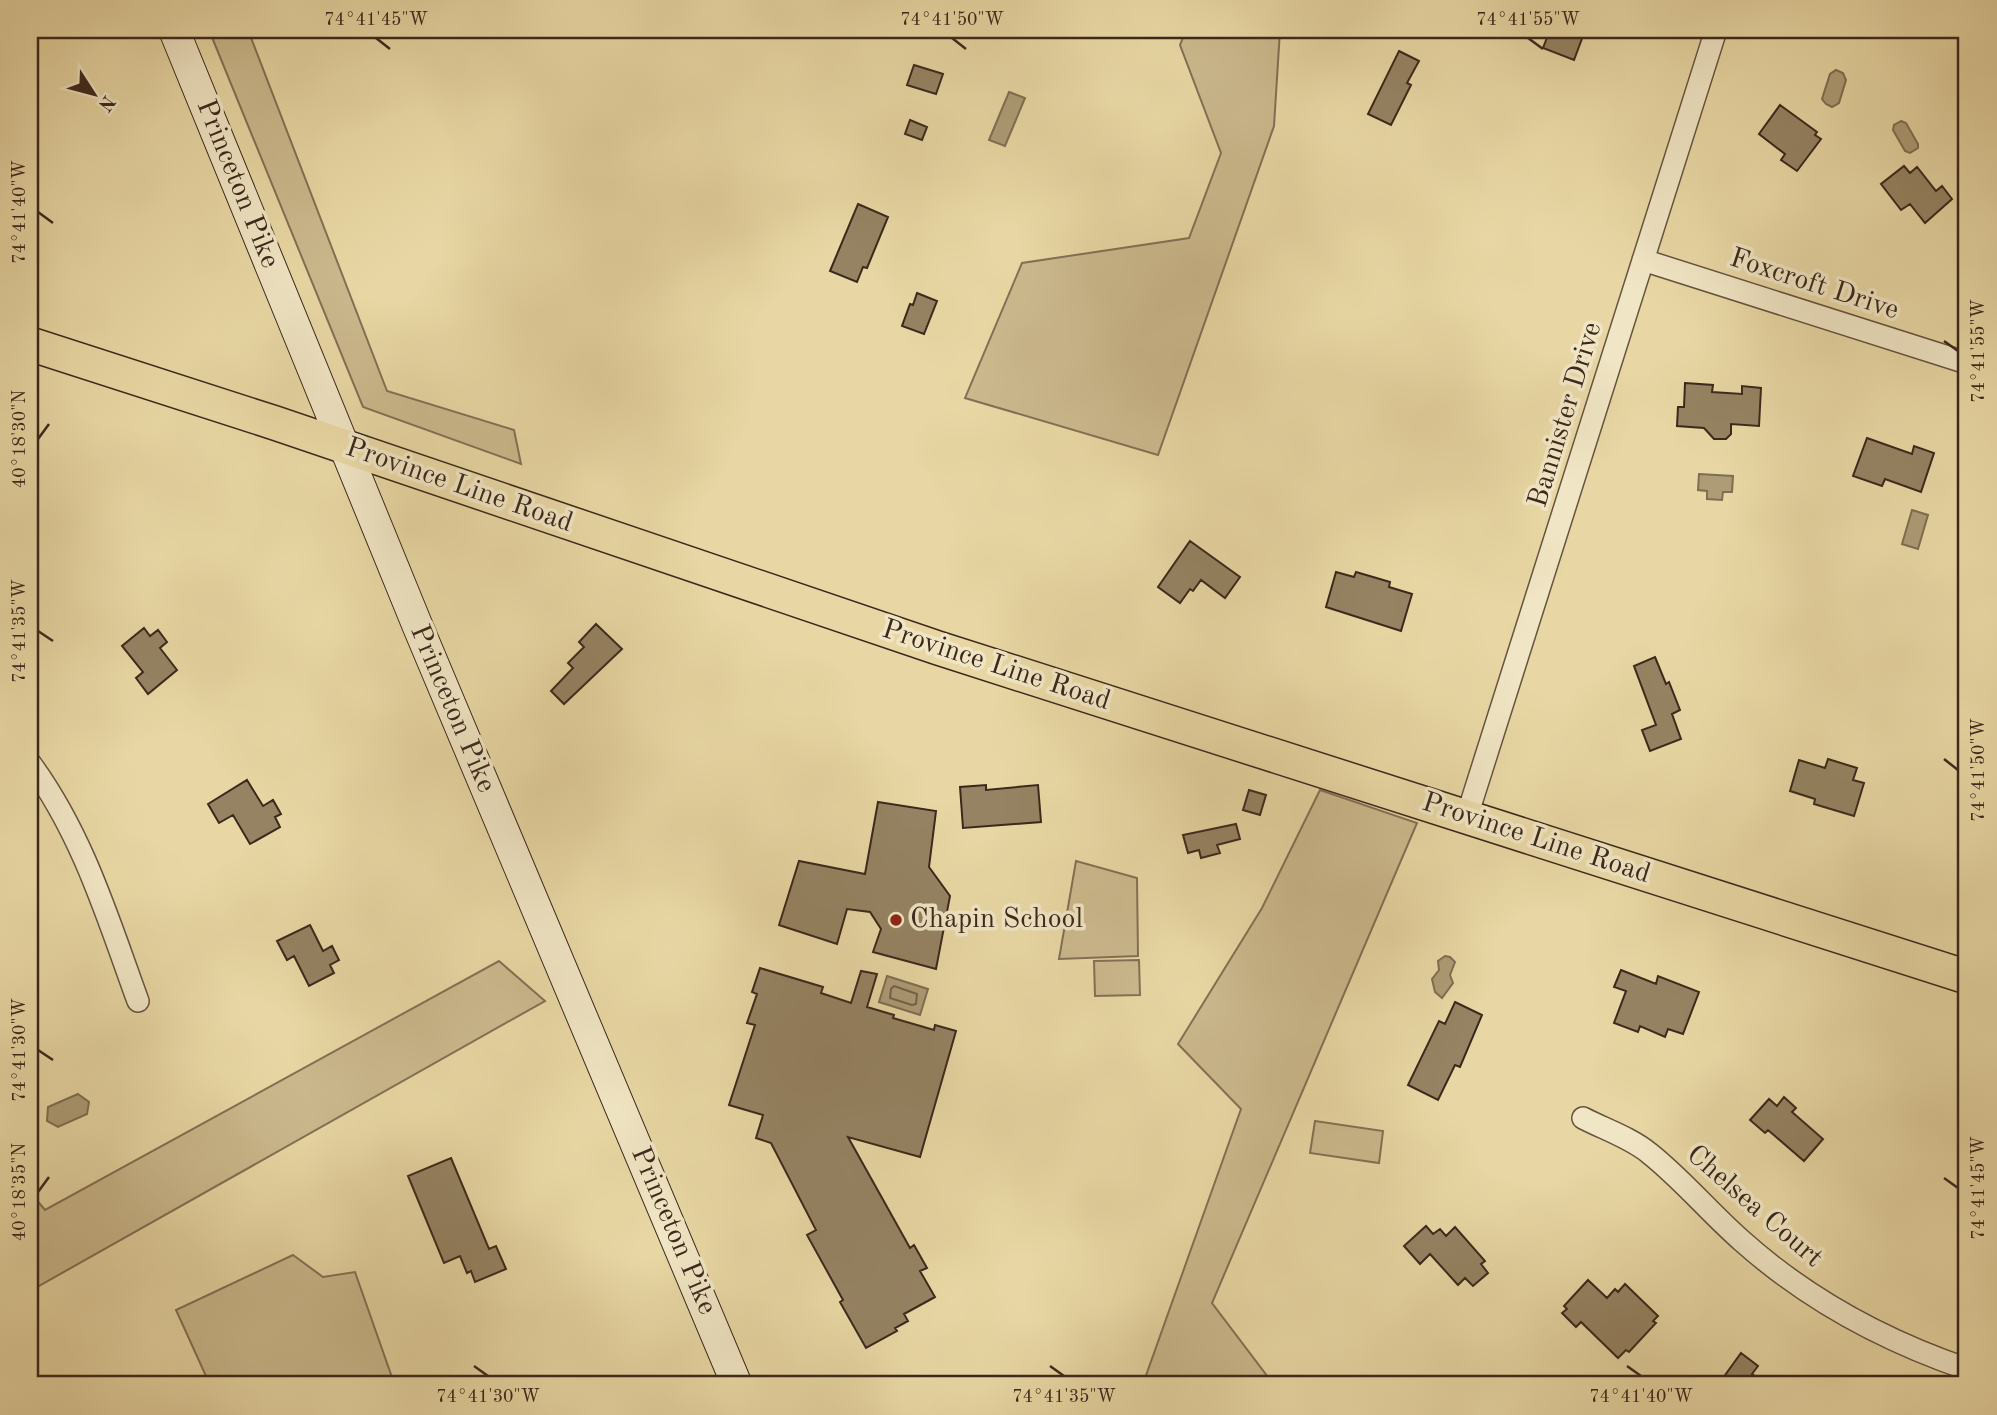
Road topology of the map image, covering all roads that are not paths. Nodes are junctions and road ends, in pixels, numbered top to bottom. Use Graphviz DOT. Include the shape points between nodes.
graph roads {
  1 [pos="174,30"];
  2 [pos="1716,30"];
  3 [pos="1643,260"];
  4 [pos="30,344"];
  5 [pos="1967,363"];
  6 [pos="344,447"];
  7 [pos="30,764"];
  8 [pos="1467,816"];
  9 [pos="1967,976"];
  10 [pos="138,1001"];
  11 [pos="1583,1118"];
  12 [pos="1967,1370"];
  13 [pos="737,1385"];
  1 -- 6 [label="main road, Princeton Pike"];
  2 -- 3 [label="street, Bannister Drive"];
  3 -- 5 [label="street, Foxcroft Drive"];
  3 -- 8 [label="street, Bannister Drive"];
  4 -- 6 [label="main road, Province Line Road"];
  6 -- 8 [label="main road, Province Line Road" via="938,649"];
  6 -- 13 [label="main road, Princeton Pike"];
  7 -- 10 [label="street" via="86,859"];
  8 -- 9 [label="main road, Province Line Road"];
  11 -- 12 [label="street, Chelsea Court" via="1648,1151 1741,1241 1834,1309"];
}
